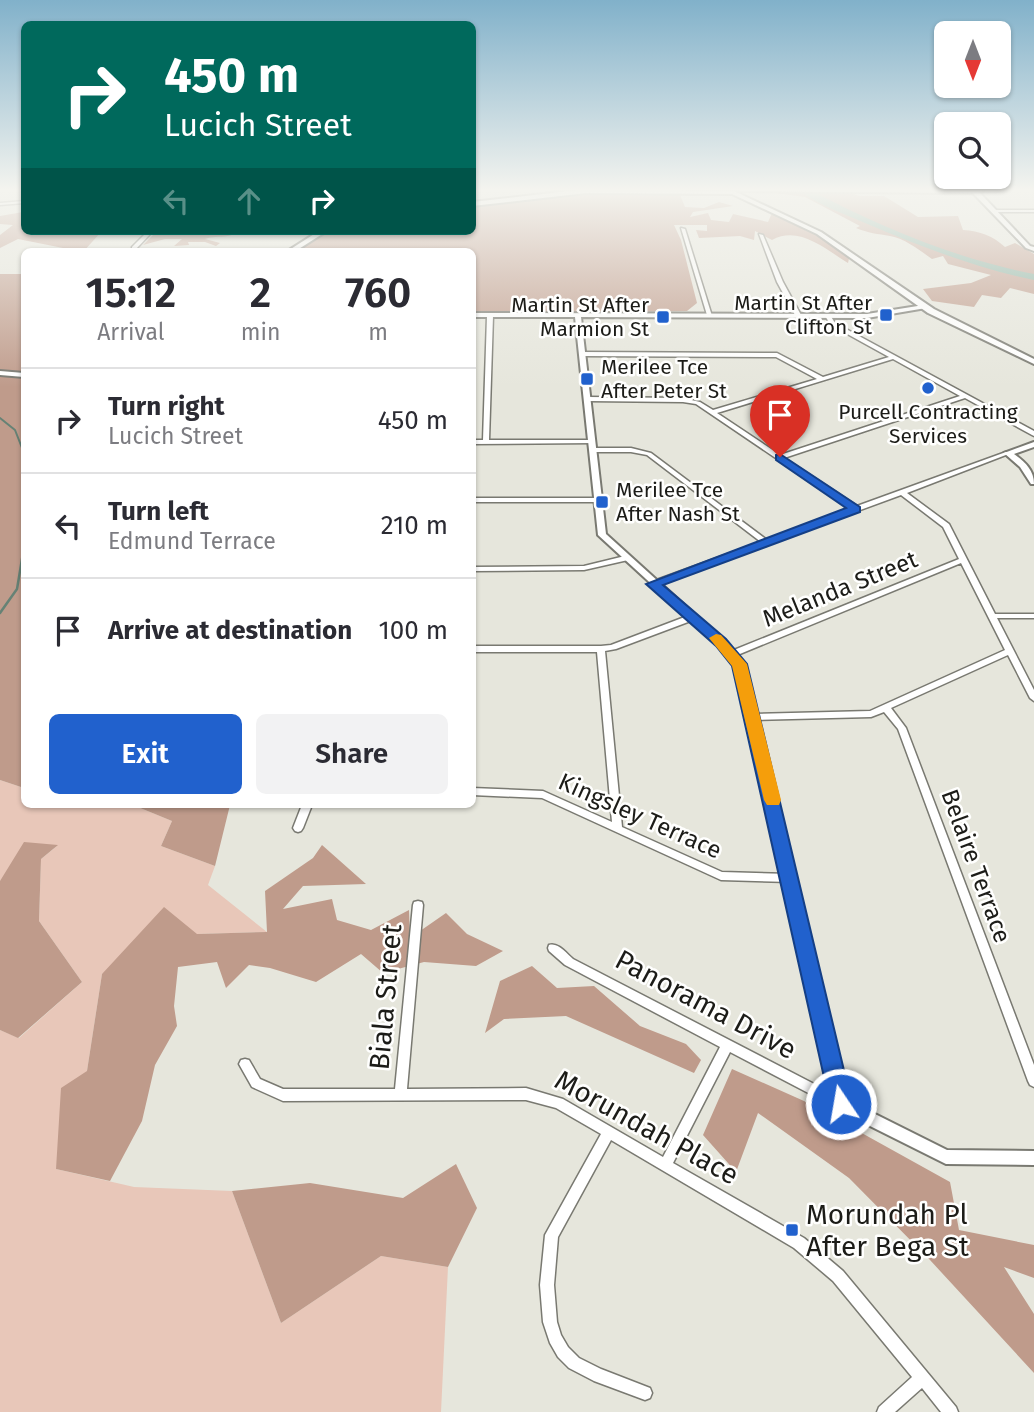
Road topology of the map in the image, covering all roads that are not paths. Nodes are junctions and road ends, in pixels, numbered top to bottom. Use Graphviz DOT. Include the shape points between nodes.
graph roads {
  1 [pos="691,255"];
  2 [pos="769,255"];
  3 [pos="850,255"];
  4 [pos="924,307"];
  5 [pos="476,315"];
  6 [pos="578,315"];
  7 [pos="710,315"];
  8 [pos="798,315"];
  9 [pos="489,316"];
  10 [pos="828,316"];
  11 [pos="582,354"];
  12 [pos="895,357"];
  13 [pos="1034,362"];
  14 [pos="0,373"];
  15 [pos="21,375"];
  16 [pos="822,379"];
  17 [pos="966,396"];
  18 [pos="588,399"];
  19 [pos="714,412"];
  20 [pos="1034,434"];
  21 [pos="476,442"];
  22 [pos="486,442"];
  23 [pos="1034,444"];
  24 [pos="593,446"];
  25 [pos="1008,453"];
  26 [pos="780,457"];
  27 [pos="1034,482"];
  28 [pos="901,492"];
  29 [pos="476,500"];
  30 [pos="598,500"];
  31 [pos="856,509"];
  32 [pos="766,542"];
  33 [pos="625,558"];
  34 [pos="962,560"];
  35 [pos="476,569"];
  36 [pos="653,584"];
  37 [pos="992,616"];
  38 [pos="1034,616"];
  39 [pos="692,617"];
  40 [pos="476,649"];
  41 [pos="601,649"];
  42 [pos="1010,651"];
  43 [pos="732,654"];
  44 [pos="1034,698"];
  45 [pos="887,709"];
  46 [pos="754,716"];
  47 [pos="476,791"];
  48 [pos="306,808"];
  49 [pos="617,827"];
  50 [pos="298,828"];
  51 [pos="790,878"];
  52 [pos="418,905"];
  53 [pos="553,948"];
  54 [pos="728,1044"];
  55 [pos="245,1064"];
  56 [pos="1034,1081"];
  57 [pos="401,1094"];
  58 [pos="841,1104"];
  59 [pos="609,1132"];
  60 [pos="1034,1158"];
  61 [pos="666,1164"];
  62 [pos="923,1377"];
  63 [pos="645,1393"];
  64 [pos="884,1412"];
  65 [pos="951,1412"];
  1 -- 7 [label="street"];
  2 -- 8 [label="street"];
  3 -- 4 [label="main road"];
  4 -- 10 [label="street"];
  4 -- 13 [label="main road"];
  5 -- 9 [label="street"];
  6 -- 7 [label="street"];
  6 -- 9 [label="street"];
  6 -- 11 [label="street"];
  7 -- 8 [label="street"];
  8 -- 10 [label="street"];
  9 -- 22 [label="street"];
  10 -- 12 [label="street" via="833,324"];
  11 -- 16 [label="street" via="777,355"];
  11 -- 18 [label="street"];
  12 -- 16 [label="street"];
  12 -- 17 [label="street"];
  14 -- 15 [label="main road"];
  16 -- 19 [label="street"];
  17 -- 20 [label="street"];
  17 -- 26 [label="street"];
  18 -- 19 [label="street" via="683,400"];
  18 -- 24 [label="street"];
  19 -- 26 [label="street"];
  21 -- 22 [label="street"];
  22 -- 24 [label="street"];
  23 -- 25 [label="street"];
  24 -- 30 [label="street"];
  24 -- 32 [label="street" via="649,454"];
  25 -- 27 [label="street"];
  25 -- 28 [label="street"];
  26 -- 31 [label="street"];
  28 -- 31 [label="street"];
  28 -- 34 [label="street" via="946,526"];
  29 -- 30 [label="street"];
  30 -- 33 [label="street" via="602,535"];
  31 -- 32 [label="street"];
  32 -- 36 [label="street"];
  33 -- 35 [label="street" via="584,568"];
  33 -- 36 [label="street"];
  34 -- 37 [label="street"];
  34 -- 43 [label="street, Melanda Street"];
  36 -- 39 [label="street"];
  37 -- 38 [label="street"];
  37 -- 42 [label="street"];
  39 -- 41 [label="street"];
  39 -- 43 [label="street"];
  40 -- 41 [label="street"];
  41 -- 49 [label="street"];
  42 -- 44 [label="street"];
  42 -- 45 [label="street"];
  43 -- 46 [label="street" via="743,672"];
  45 -- 46 [label="street" via="861,716"];
  45 -- 56 [label="street, Belaire Terrace" via="902,728"];
  46 -- 51 [label="street"];
  47 -- 49 [label="street, Kingsley Terrace" via="543,795"];
  48 -- 50 [label="street"];
  49 -- 51 [label="street, Kingsley Terrace" via="721,876"];
  51 -- 58 [label="street"];
  52 -- 57 [label="street, Biala Street"];
  53 -- 54 [label="street, Panorama Drive" via="569,962"];
  54 -- 58 [label="street, Panorama Drive"];
  54 -- 61 [label="street"];
  55 -- 57 [label="street, Morundah Place" via="256,1083 283,1094"];
  57 -- 59 [label="street, Morundah Place" via="540,1096"];
  58 -- 60 [label="street, Panorama Drive" via="946,1157"];
  59 -- 61 [label="street, Morundah Place"];
  59 -- 63 [label="street" via="552,1234 548,1320 557,1345 573,1362"];
  61 -- 62 [label="street, Morundah Place" via="820,1259"];
  62 -- 64 [label="street"];
  62 -- 65 [label="street, Morundah Place"];
}
